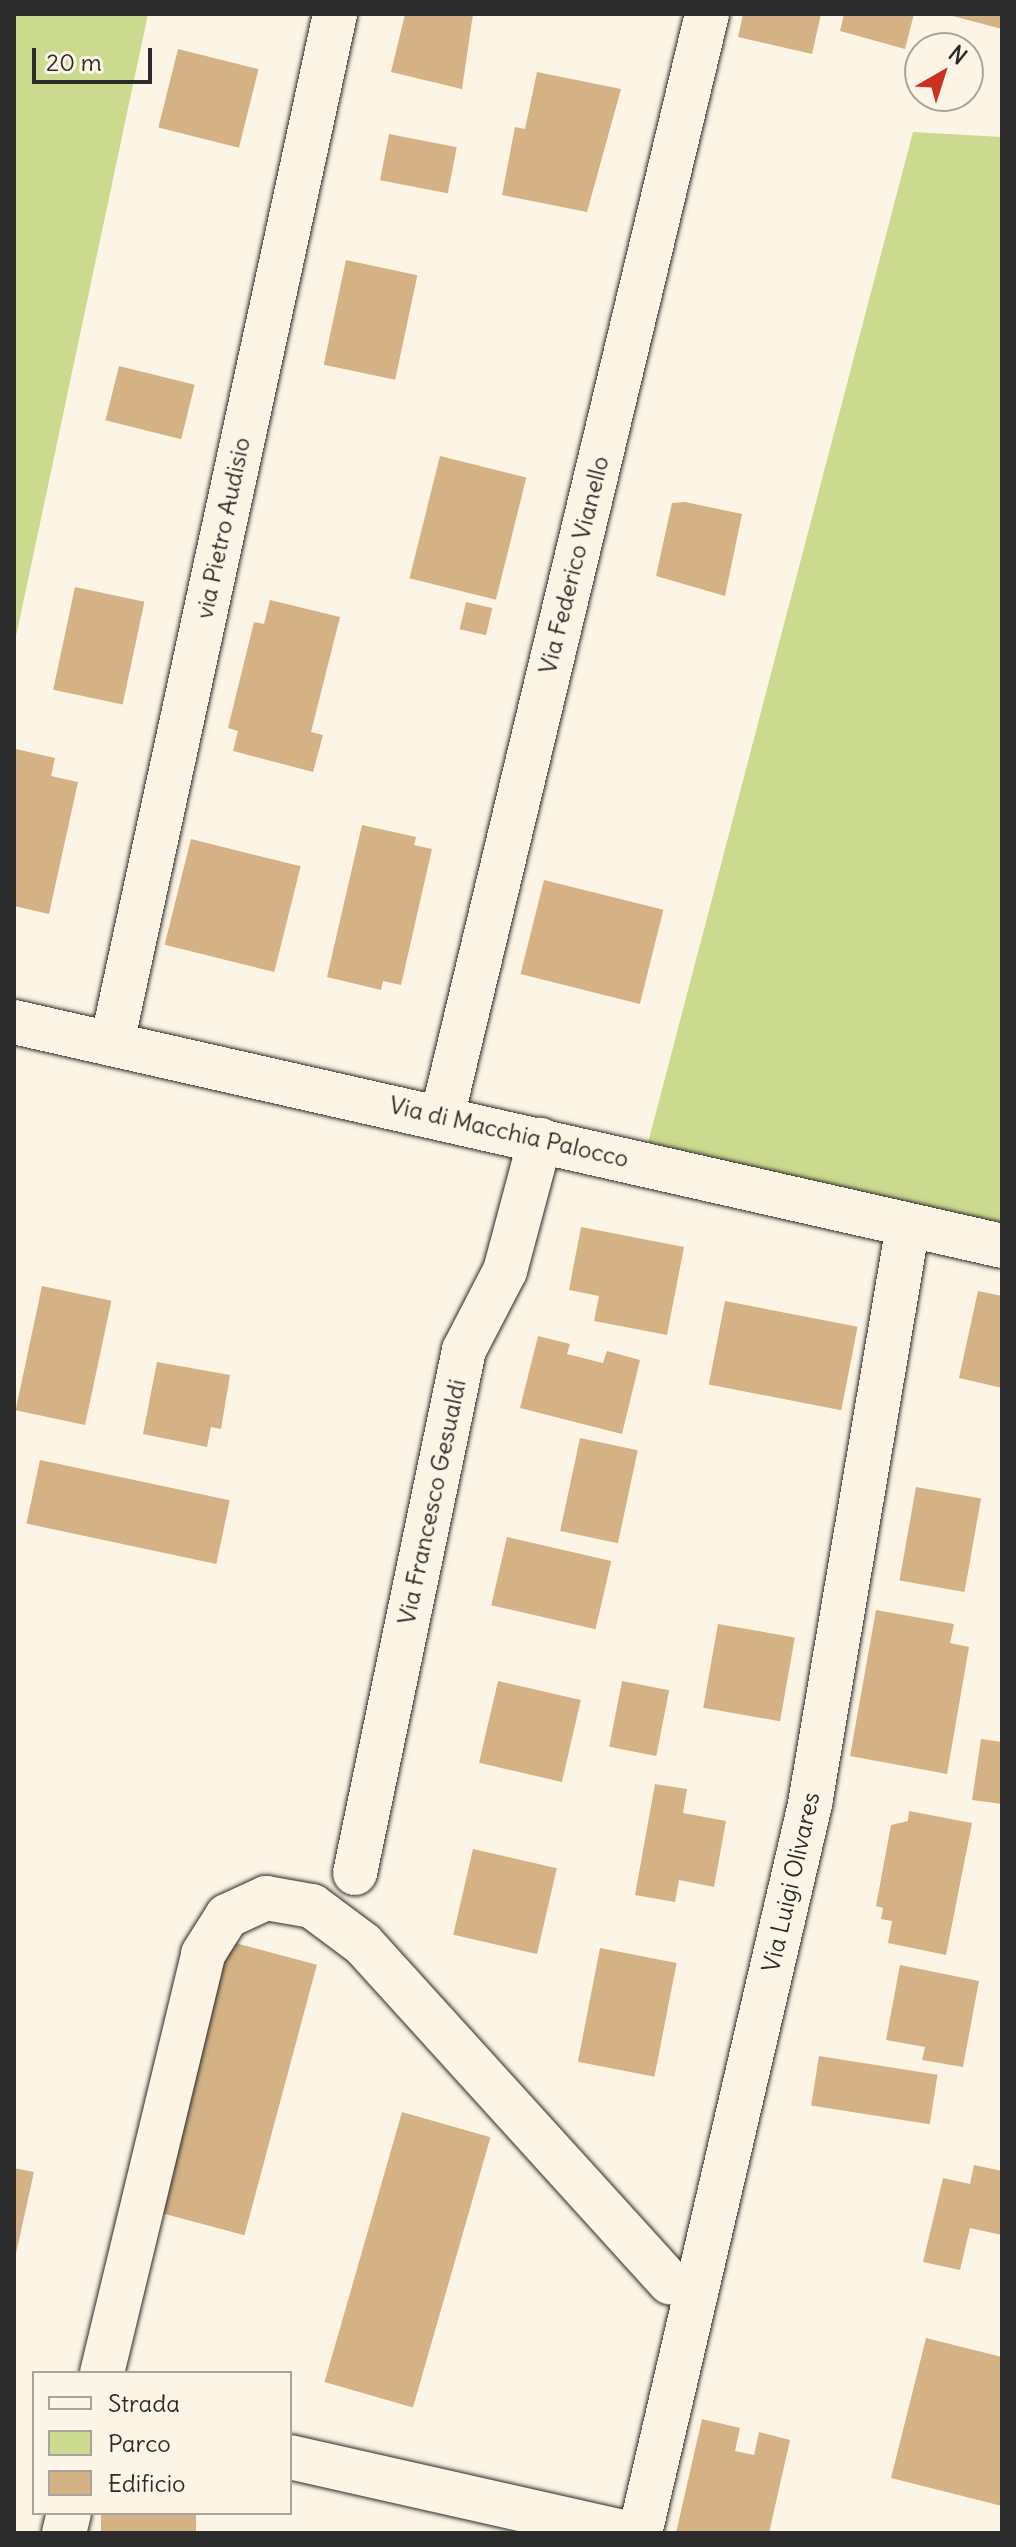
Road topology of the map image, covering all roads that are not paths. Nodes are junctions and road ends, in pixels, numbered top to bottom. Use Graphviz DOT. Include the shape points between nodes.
graph roads {
  1 [pos="335,14"];
  2 [pos="707,14"];
  3 [pos="14,1022"];
  4 [pos="112,1043"];
  5 [pos="442,1117"];
  6 [pos="540,1140"];
  7 [pos="908,1225"];
  8 [pos="1002,1246"];
  9 [pos="355,1873"];
  10 [pos="670,2283"];
  11 [pos="102,2371"];
  12 [pos="292,2457"];
  13 [pos="627,2533"];
  14 [pos="640,2533"];
  1 -- 4 [label="street, via Pietro Audisio"];
  2 -- 5 [label="street, Via Federico Vianello"];
  3 -- 4 [label="street, Via di Macchia Palocco"];
  4 -- 5 [label="street, Via di Macchia Palocco"];
  5 -- 6 [label="street, Via di Macchia Palocco"];
  6 -- 7 [label="street, Via di Macchia Palocco"];
  6 -- 9 [label="street, Via Francesco Gesualdi" via="505,1271 464,1350"];
  7 -- 8 [label="street, Via di Macchia Palocco"];
  7 -- 14 [label="street, Via Luigi Olivares" via="810,1804"];
  10 -- 11 [label="street" via="363,1944 312,1906 266,1898 227,1916 203,1954"];
  12 -- 13 [label="street"];
}
